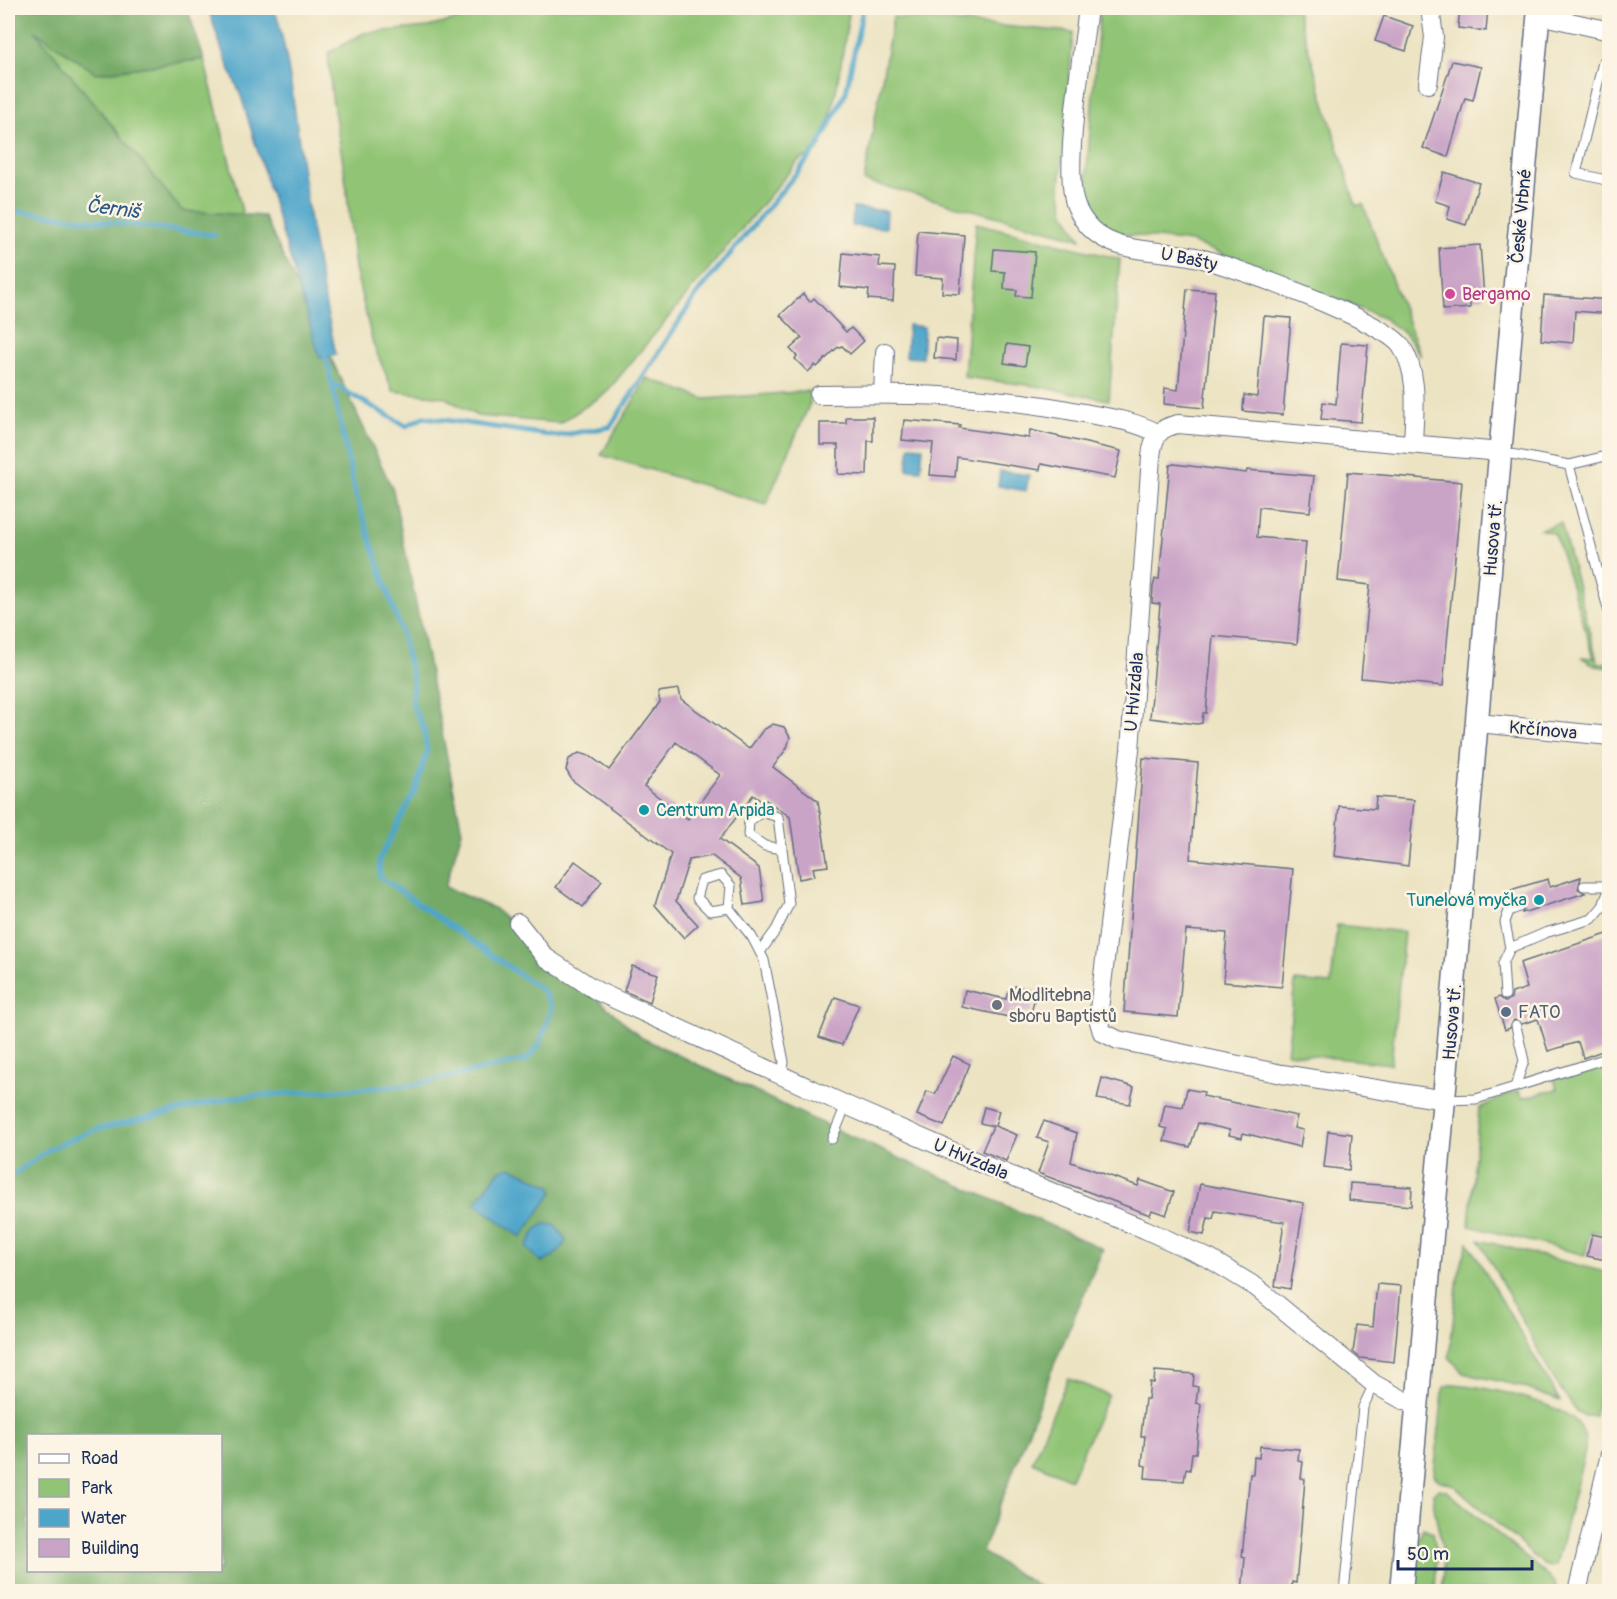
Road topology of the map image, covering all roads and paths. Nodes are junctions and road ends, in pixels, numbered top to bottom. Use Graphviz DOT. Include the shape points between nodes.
graph roads {
  1 [pos="1088,8"];
  2 [pos="1430,8"];
  3 [pos="1539,11"];
  4 [pos="1610,31"];
  5 [pos="1610,64"];
  6 [pos="1428,84"];
  7 [pos="1610,182"];
  8 [pos="885,352"];
  9 [pos="883,393"];
  10 [pos="819,395"];
  11 [pos="1157,432"];
  12 [pos="1413,444"];
  13 [pos="1501,452"];
  14 [pos="1610,455"];
  15 [pos="1569,465"];
  16 [pos="1607,595"];
  17 [pos="1610,616"];
  18 [pos="1478,723"];
  19 [pos="1610,736"];
  20 [pos="782,849"];
  21 [pos="1584,886"];
  22 [pos="1610,886"];
  23 [pos="1519,907"];
  24 [pos="729,908"];
  25 [pos="518,923"];
  26 [pos="1510,948"];
  27 [pos="760,952"];
  28 [pos="1506,995"];
  29 [pos="1516,1026"];
  30 [pos="1610,1057"];
  31 [pos="783,1076"];
  32 [pos="1515,1087"];
  33 [pos="1445,1100"];
  34 [pos="846,1106"];
  35 [pos="832,1138"];
  36 [pos="1374,1383"];
  37 [pos="1418,1404"];
  38 [pos="1610,1454"];
  39 [pos="1344,1592"];
  40 [pos="1401,1592"];
  41 [pos="1577,1592"];
  1 -- 12 [label="street, U Bašty" via="1070,174 1075,204 1087,227 1110,242 1132,249 1202,258 1301,293 1379,329 1400,345 1412,369"];
  2 -- 6 [label="street" via="1434,37"];
  3 -- 4 [label="street, České Vrbné"];
  3 -- 13 [label="street, České Vrbné"];
  5 -- 7 [label="lane" via="1603,62 1576,173"];
  8 -- 9 [label="street"];
  9 -- 10 [label="street"];
  9 -- 11 [label="street" via="1031,402 1138,423"];
  11 -- 12 [label="street" via="1178,424"];
  11 -- 33 [label="street, U Hvízdala" via="1152,444 1130,750 1098,1018 1102,1032 1118,1040 1282,1074"];
  12 -- 13 [label="street"];
  13 -- 15 [label="lane"];
  13 -- 18 [label="street, Husova tř."];
  14 -- 15 [label="lane"];
  15 -- 16 [label="lane"];
  16 -- 17 [label="lane"];
  18 -- 19 [label="street, Krčínova"];
  18 -- 33 [label="street, Husova tř."];
  20 -- 27 [label="lane" via="765,846 748,835 749,821 762,812 778,817 789,904 777,930"];
  21 -- 22 [label="lane"];
  22 -- 26 [label="lane" via="1603,906 1592,920"];
  23 -- 26 [label="lane" via="1509,911 1504,922"];
  24 -- 27 [label="lane"];
  25 -- 31 [label="street, U Hvízdala" via="545,957 597,991"];
  26 -- 28 [label="lane" via="1503,963"];
  27 -- 31 [label="lane" via="784,1062"];
  29 -- 32 [label="lane" via="1524,1061"];
  30 -- 32 [label="lane"];
  31 -- 34 [label="street, U Hvízdala"];
  32 -- 33 [label="lane" via="1484,1097"];
  33 -- 37 [label="street, Husova tř."];
  34 -- 35 [label="lane"];
  34 -- 36 [label="street, U Hvízdala" via="1210,1259 1256,1287"];
  36 -- 37 [label="street, U Hvízdala"];
  36 -- 39 [label="lane" via="1363,1407"];
  37 -- 40 [label="street, Husova tř."];
  38 -- 41 [label="street"];
}
